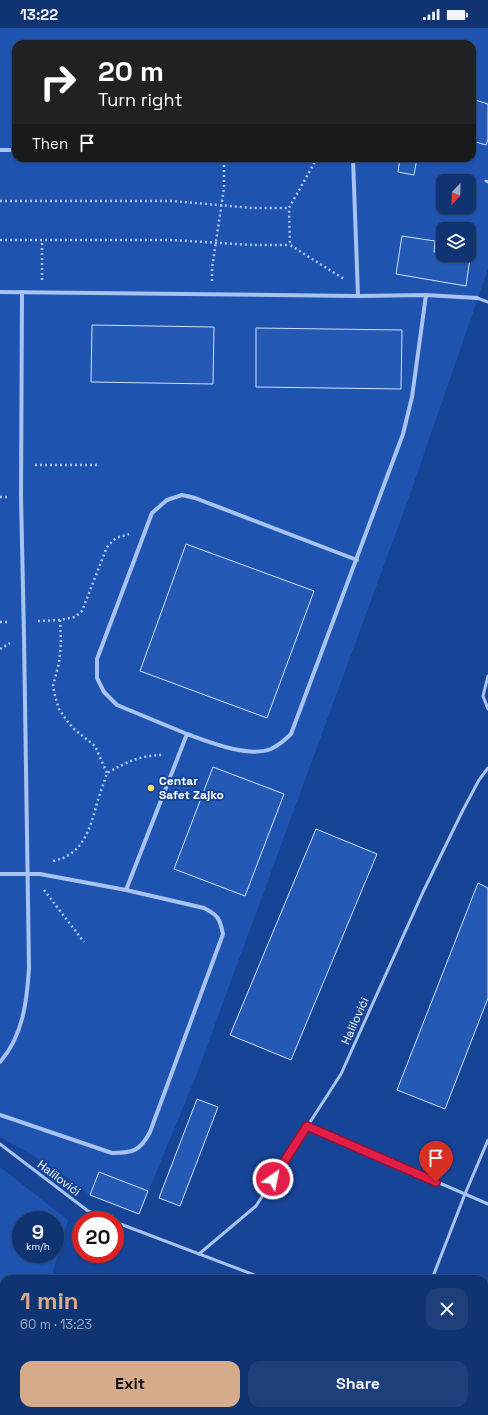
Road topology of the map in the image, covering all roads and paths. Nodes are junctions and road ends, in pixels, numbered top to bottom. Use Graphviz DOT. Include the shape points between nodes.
graph roads {
  1 [pos="0,150"];
  2 [pos="12,150"];
  3 [pos="224,162"];
  4 [pos="315,162"];
  5 [pos="352,162"];
  6 [pos="0,201"];
  7 [pos="222,206"];
  8 [pos="288,208"];
  9 [pos="0,240"];
  10 [pos="42,240"];
  11 [pos="216,243"];
  12 [pos="290,245"];
  13 [pos="358,288"];
  14 [pos="0,292"];
  15 [pos="22,292"];
  16 [pos="42,293"];
  17 [pos="212,294"];
  18 [pos="426,295"];
  19 [pos="358,296"];
  20 [pos="477,298"];
  21 [pos="488,302"];
  22 [pos="21,465"];
  23 [pos="100,465"];
  24 [pos="144,532"];
  25 [pos="357,560"];
  26 [pos="60,620"];
  27 [pos="24,621"];
  28 [pos="488,676"];
  29 [pos="488,709"];
  30 [pos="187,734"];
  31 [pos="177,757"];
  32 [pos="488,768"];
  33 [pos="107,773"];
  34 [pos="0,874"];
  35 [pos="28,874"];
  36 [pos="40,874"];
  37 [pos="126,890"];
  38 [pos="84,942"];
  39 [pos="0,1062"];
  40 [pos="0,1115"];
  41 [pos="307,1126"];
  42 [pos="488,1140"];
  43 [pos="0,1144"];
  44 [pos="465,1194"];
  45 [pos="488,1204"];
  46 [pos="88,1211"];
  47 [pos="124,1225"];
  48 [pos="199,1254"];
  49 [pos="254,1275"];
  50 [pos="434,1275"];
  1 -- 2 [label="street"];
  3 -- 7 [label="path"];
  4 -- 8 [label="path"];
  5 -- 13 [label="street"];
  6 -- 7 [label="path" via="172,201"];
  7 -- 8 [label="path"];
  7 -- 11 [label="path"];
  8 -- 12 [label="path"];
  9 -- 10 [label="path"];
  10 -- 11 [label="path" via="172,240"];
  10 -- 16 [label="path"];
  11 -- 12 [label="path"];
  11 -- 17 [label="path" via="212,268"];
  12 -- 13 [label="path"];
  13 -- 19 [label="street"];
  14 -- 15 [label="street"];
  15 -- 16 [label="street"];
  15 -- 22 [label="street"];
  16 -- 17 [label="street"];
  17 -- 19 [label="street"];
  18 -- 19 [label="street"];
  18 -- 20 [label="street"];
  18 -- 25 [label="street" via="412,397 403,434"];
  20 -- 21 [label="lane"];
  22 -- 23 [label="path"];
  22 -- 27 [label="street"];
  24 -- 25 [label="street" via="152,513 167,500 182,495"];
  24 -- 26 [label="path" via="137,531 116,538 107,547 82,611 74,617"];
  24 -- 30 [label="street" via="97,660 97,678 104,692 117,706"];
  25 -- 30 [label="street" via="291,734 281,744 270,749 253,751 223,746"];
  26 -- 27 [label="path"];
  26 -- 33 [label="path" via="59,663 53,686 55,696 59,709 67,721 95,746"];
  27 -- 35 [label="street"];
  28 -- 29 [label="lane" via="483,696"];
  30 -- 31 [label="street"];
  31 -- 33 [label="path" via="143,756"];
  31 -- 37 [label="street"];
  32 -- 41 [label="lane, Halilovići" via="479,780 423,892 341,1074"];
  33 -- 36 [label="path" via="84,841 60,860 44,864"];
  34 -- 35 [label="street"];
  35 -- 36 [label="street"];
  35 -- 38 [label="path" via="44,890"];
  35 -- 39 [label="street" via="28,993 17,1033"];
  36 -- 37 [label="street"];
  37 -- 40 [label="street" via="209,910 221,921 223,934 144,1143 136,1150 112,1153"];
  41 -- 44 [label="lane"];
  41 -- 48 [label="lane, Halilovići" via="256,1206"];
  42 -- 44 [label="lane"];
  43 -- 46 [label="lane, Halilovići"];
  44 -- 45 [label="lane"];
  44 -- 50 [label="lane"];
  47 -- 48 [label="lane"];
  48 -- 49 [label="lane"];
}
